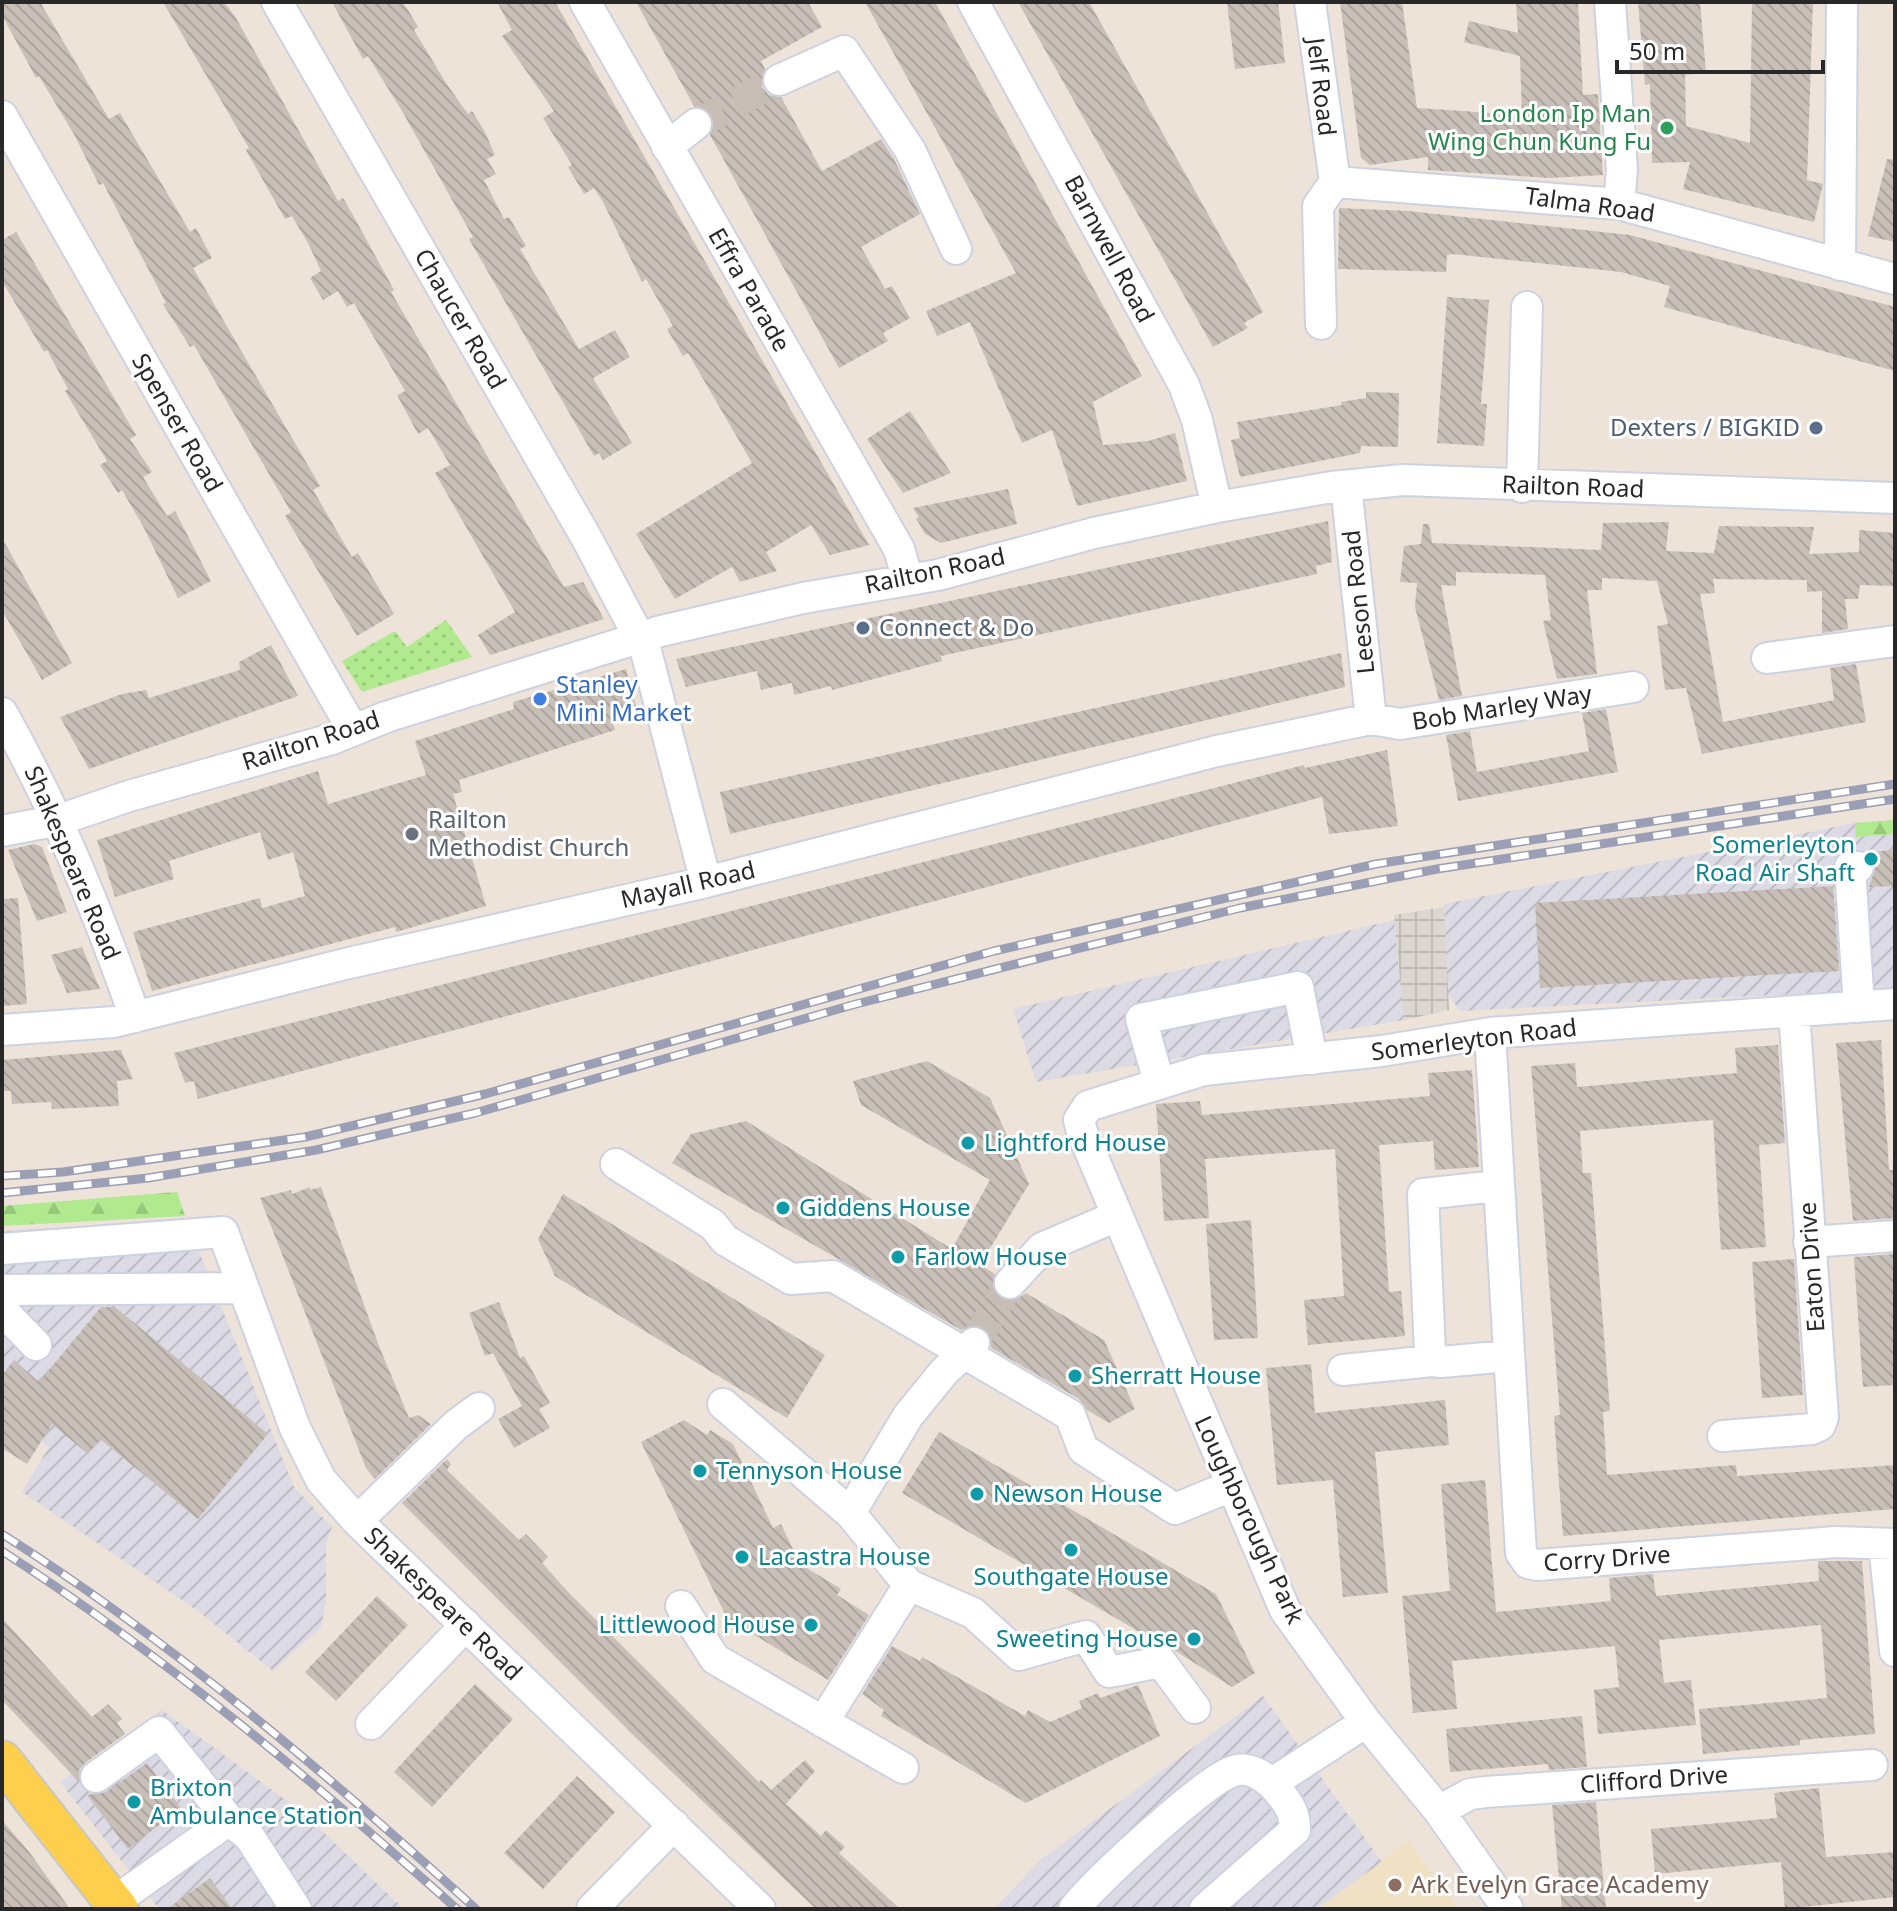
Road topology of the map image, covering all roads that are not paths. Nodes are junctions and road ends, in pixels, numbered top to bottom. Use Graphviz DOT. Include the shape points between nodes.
graph roads {
  1 [pos="277,2"];
  2 [pos="585,2"];
  3 [pos="973,2"];
  4 [pos="1310,2"];
  5 [pos="1610,2"];
  6 [pos="1842,2"];
  7 [pos="779,80"];
  8 [pos="2,116"];
  9 [pos="696,124"];
  10 [pos="667,147"];
  11 [pos="1334,177"];
  12 [pos="1619,204"];
  13 [pos="956,249"];
  14 [pos="1840,265"];
  15 [pos="1895,279"];
  16 [pos="1527,307"];
  17 [pos="1321,324"];
  18 [pos="1346,486"];
  19 [pos="1522,487"];
  20 [pos="1895,498"];
  21 [pos="1217,507"];
  22 [pos="908,580"];
  23 [pos="641,637"];
  24 [pos="1895,641"];
  25 [pos="1767,658"];
  26 [pos="1633,687"];
  27 [pos="2,713"];
  28 [pos="1371,719"];
  29 [pos="353,730"];
  30 [pos="59,820"];
  31 [pos="2,831"];
  32 [pos="1858,867"];
  33 [pos="706,882"];
  34 [pos="1895,1004"];
  35 [pos="1859,1007"];
  36 [pos="1794,1012"];
  37 [pos="135,1017"];
  38 [pos="2,1030"];
  39 [pos="1490,1033"];
  40 [pos="1312,1059"];
  41 [pos="1159,1082"];
  42 [pos="1082,1132"];
  43 [pos="616,1164"];
  44 [pos="1497,1186"];
  45 [pos="1117,1216"];
  46 [pos="1895,1236"];
  47 [pos="1809,1242"];
  48 [pos="2,1249"];
  49 [pos="1010,1283"];
  50 [pos="242,1288"];
  51 [pos="2,1290"];
  52 [pos="2,1310"];
  53 [pos="36,1345"];
  54 [pos="970,1349"];
  55 [pos="1508,1356"];
  56 [pos="1432,1361"];
  57 [pos="1343,1370"];
  58 [pos="723,1404"];
  59 [pos="479,1408"];
  60 [pos="1723,1436"];
  61 [pos="1231,1486"];
  62 [pos="850,1513"];
  63 [pos="357,1521"];
  64 [pos="1889,1544"];
  65 [pos="909,1585"];
  66 [pos="681,1606"];
  67 [pos="466,1625"];
  68 [pos="1895,1651"];
  69 [pos="1195,1708"];
  70 [pos="823,1722"];
  71 [pos="1366,1722"];
  72 [pos="371,1724"];
  73 [pos="2,1760"];
  74 [pos="1872,1765"];
  75 [pos="903,1768"];
  76 [pos="96,1777"];
  77 [pos="1272,1783"];
  78 [pos="1439,1811"];
  79 [pos="229,1820"];
  80 [pos="674,1825"];
  81 [pos="116,1905"];
  82 [pos="296,1909"];
  83 [pos="592,1909"];
  84 [pos="760,1909"];
  85 [pos="1074,1909"];
  86 [pos="1205,1909"];
  87 [pos="1508,1909"];
  1 -- 23 [label="street, Chaucer Road"];
  2 -- 10 [label="street, Effra Parade"];
  3 -- 21 [label="street, Barnwell Road" via="1184,385"];
  4 -- 11 [label="street, Jelf Road"];
  5 -- 12 [label="street" via="1622,170"];
  6 -- 14 [label="street"];
  7 -- 13 [label="street" via="844,51 910,150"];
  8 -- 29 [label="street, Spenser Road"];
  9 -- 10 [label="street"];
  10 -- 22 [label="street, Effra Parade" via="899,549"];
  11 -- 12 [label="street, Talma Road"];
  11 -- 17 [label="street" via="1318,206"];
  12 -- 14 [label="street, Talma Road"];
  14 -- 15 [label="street, Talma Road"];
  16 -- 19 [label="street"];
  18 -- 19 [label="street, Railton Road" via="1403,480"];
  18 -- 21 [label="street, Railton Road"];
  18 -- 28 [label="street, Leeson Road"];
  19 -- 20 [label="street, Railton Road"];
  21 -- 22 [label="street, Railton Road"];
  22 -- 23 [label="street, Railton Road" via="803,598"];
  23 -- 29 [label="street, Railton Road"];
  23 -- 33 [label="street, Chaucer Road"];
  24 -- 25 [label="street"];
  26 -- 28 [label="street, Bob Marley Way" via="1400,724"];
  27 -- 30 [label="street, Shakespeare Road"];
  28 -- 33 [label="street, Mayall Road" via="1217,751"];
  29 -- 30 [label="street, Railton Road"];
  30 -- 31 [label="street, Railton Road"];
  30 -- 37 [label="street, Shakespeare Road"];
  32 -- 35 [label="street" via="1850,867"];
  33 -- 37 [label="street, Mayall Road"];
  34 -- 35 [label="street, Somerleyton Road"];
  35 -- 36 [label="street, Somerleyton Road"];
  36 -- 39 [label="street, Somerleyton Road"];
  36 -- 47 [label="street, Eaton Drive"];
  37 -- 38 [label="street, Mayall Road"];
  39 -- 40 [label="street, Somerleyton Road"];
  39 -- 44 [label="street, Corry Drive"];
  40 -- 41 [label="street, Somerleyton Road" via="1204,1070"];
  40 -- 41 [label="street" via="1298,987 1141,1019"];
  41 -- 42 [label="street, Somerleyton Road" via="1088,1106 1079,1120"];
  42 -- 45 [label="street, Loughborough Park"];
  43 -- 54 [label="street" via="791,1279 833,1276"];
  44 -- 55 [label="street, Corry Drive"];
  44 -- 56 [label="street" via="1423,1194"];
  45 -- 49 [label="street" via="1042,1248"];
  45 -- 61 [label="street, Loughborough Park"];
  46 -- 47 [label="street"];
  47 -- 60 [label="street, Eaton Drive" via="1820,1425"];
  48 -- 50 [label="street, Shakespeare Road" via="223,1232"];
  50 -- 51 [label="street"];
  50 -- 63 [label="street, Shakespeare Road" via="295,1428 321,1480"];
  52 -- 53 [label="street"];
  54 -- 61 [label="street" via="1070,1415 1083,1449 1175,1509"];
  54 -- 62 [label="street" via="908,1416"];
  55 -- 56 [label="street"];
  55 -- 64 [label="street, Corry Drive" via="1521,1553 1528,1563 1836,1542"];
  56 -- 57 [label="street"];
  58 -- 62 [label="street"];
  59 -- 63 [label="street"];
  61 -- 71 [label="street, Loughborough Park" via="1285,1610"];
  62 -- 65 [label="street"];
  63 -- 67 [label="street, Shakespeare Road"];
  64 -- 68 [label="street"];
  65 -- 69 [label="street" via="973,1613 1019,1655 1086,1636 1109,1672 1161,1662"];
  65 -- 70 [label="street"];
  66 -- 70 [label="street" via="715,1659"];
  67 -- 72 [label="street"];
  67 -- 80 [label="street, Shakespeare Road"];
  70 -- 75 [label="street"];
  71 -- 77 [label="street"];
  71 -- 78 [label="street, Loughborough Park"];
  73 -- 81 [label="main road"];
  74 -- 78 [label="street, Clifford Drive" via="1486,1792 1470,1794"];
  76 -- 79 [label="street" via="159,1732"];
  77 -- 85 [label="street" via="1251,1770 1233,1771 1151,1836"];
  77 -- 86 [label="street" via="1295,1817 1295,1830"];
  78 -- 87 [label="street, Loughborough Park"];
  79 -- 81 [label="street"];
  79 -- 82 [label="street" via="249,1836"];
  80 -- 83 [label="street"];
  80 -- 84 [label="street, Shakespeare Road"];
}
